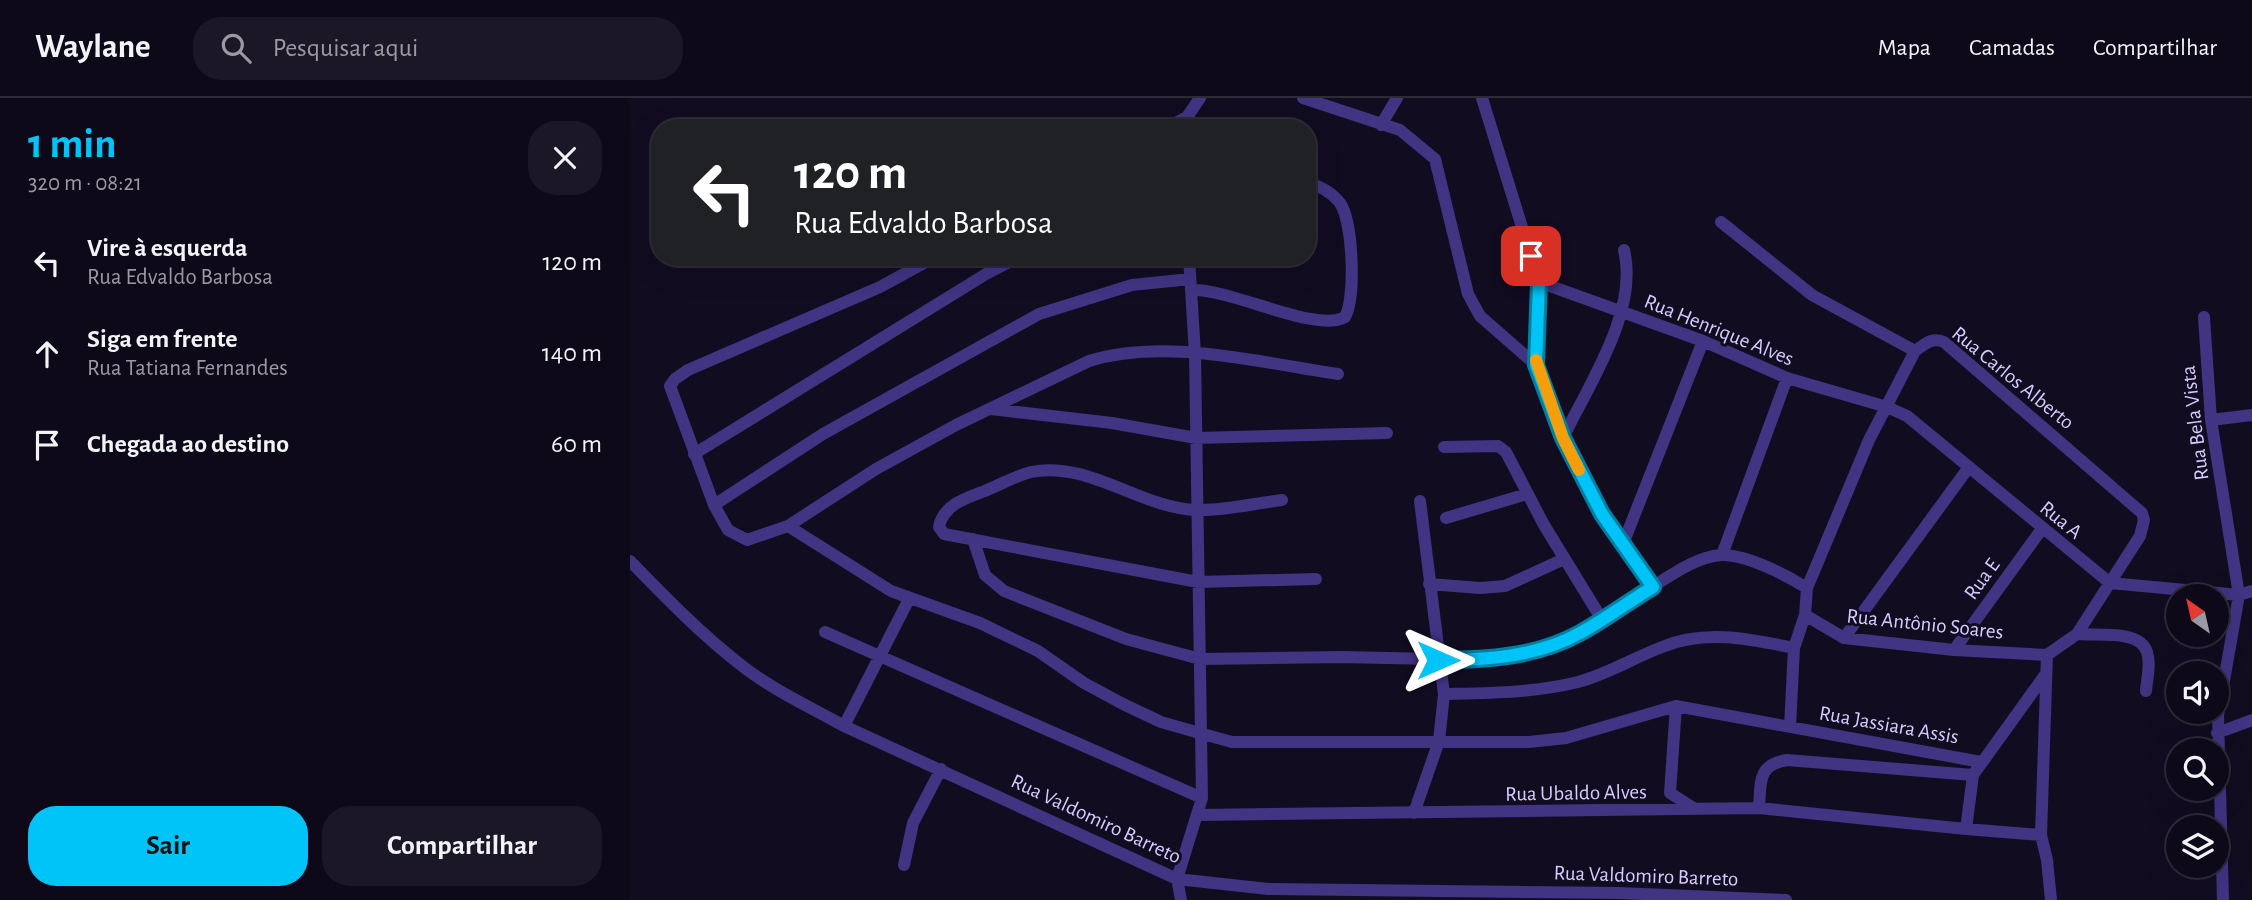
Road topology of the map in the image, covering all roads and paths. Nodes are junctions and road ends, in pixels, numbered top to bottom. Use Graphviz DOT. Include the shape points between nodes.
graph roads {
  1 [pos="1200,98"];
  2 [pos="1303,98"];
  3 [pos="1482,98"];
  4 [pos="1392,100"];
  5 [pos="1189,119"];
  6 [pos="1381,125"];
  7 [pos="1316,186"];
  8 [pos="1721,222"];
  9 [pos="1624,250"];
  10 [pos="918,266"];
  11 [pos="1002,266"];
  12 [pos="1190,266"];
  13 [pos="1539,282"];
  14 [pos="1191,285"];
  15 [pos="1623,313"];
  16 [pos="2204,317"];
  17 [pos="1703,341"];
  18 [pos="1915,351"];
  19 [pos="1195,354"];
  20 [pos="1536,365"];
  21 [pos="1338,374"];
  22 [pos="1787,378"];
  23 [pos="1887,407"];
  24 [pos="991,408"];
  25 [pos="2252,415"];
  26 [pos="2211,420"];
  27 [pos="1387,433"];
  28 [pos="1196,438"];
  29 [pos="1563,438"];
  30 [pos="1444,447"];
  31 [pos="694,454"];
  32 [pos="1969,467"];
  33 [pos="1527,494"];
  34 [pos="1282,500"];
  35 [pos="1420,501"];
  36 [pos="714,505"];
  37 [pos="1196,510"];
  38 [pos="1446,518"];
  39 [pos="788,526"];
  40 [pos="2042,530"];
  41 [pos="973,538"];
  42 [pos="1622,544"];
  43 [pos="1722,555"];
  44 [pos="1564,559"];
  45 [pos="630,561"];
  46 [pos="1316,579"];
  47 [pos="1198,582"];
  48 [pos="2110,583"];
  49 [pos="1429,584"];
  50 [pos="1653,587"];
  51 [pos="1807,588"];
  52 [pos="2252,591"];
  53 [pos="2239,595"];
  54 [pos="909,598"];
  55 [pos="1805,615"];
  56 [pos="1601,618"];
  57 [pos="825,632"];
  58 [pos="2077,634"];
  59 [pos="1844,638"];
  60 [pos="1794,648"];
  61 [pos="1954,650"];
  62 [pos="2047,655"];
  63 [pos="879,657"];
  64 [pos="1200,659"];
  65 [pos="1438,660"];
  66 [pos="2045,674"];
  67 [pos="2146,691"];
  68 [pos="1444,694"];
  69 [pos="1676,706"];
  70 [pos="2251,722"];
  71 [pos="844,726"];
  72 [pos="1790,727"];
  73 [pos="2217,733"];
  74 [pos="1203,734"];
  75 [pos="1439,741"];
  76 [pos="1981,762"];
  77 [pos="941,769"];
  78 [pos="1973,775"];
  79 [pos="1202,798"];
  80 [pos="1759,808"];
  81 [pos="1698,811"];
  82 [pos="1415,813"];
  83 [pos="1198,815"];
  84 [pos="1960,828"];
  85 [pos="2041,835"];
  86 [pos="904,865"];
  87 [pos="1177,879"];
  88 [pos="1181,900"];
  89 [pos="1786,900"];
  90 [pos="2051,900"];
  91 [pos="2223,900"];
  1 -- 5 [label="street"];
  2 -- 6 [label="street"];
  3 -- 13 [label="street"];
  4 -- 6 [label="street"];
  6 -- 20 [label="street" via="1401,130 1435,159 1468,294 1480,316"];
  7 -- 14 [label="street" via="1327,190 1347,215 1351,301 1345,317 1310,319"];
  8 -- 18 [label="street" via="1812,295"];
  9 -- 15 [label="street" via="1629,274"];
  10 -- 31 [label="street" via="675,379 670,386"];
  11 -- 31 [label="street"];
  12 -- 14 [label="street"];
  13 -- 15 [label="street, Rua Henrique Alves"];
  13 -- 20 [label="street"];
  14 -- 19 [label="street"];
  14 -- 36 [label="street" via="1132,285 1039,314 823,433"];
  15 -- 17 [label="street, Rua Henrique Alves"];
  15 -- 29 [label="street"];
  16 -- 26 [label="street, Rua Bela Vista"];
  17 -- 22 [label="street, Rua Henrique Alves"];
  17 -- 42 [label="street"];
  18 -- 23 [label="street"];
  18 -- 48 [label="street, Rua Carlos Alberto" via="1928,341 1944,342 2135,504 2144,520 2140,537"];
  19 -- 21 [label="street"];
  19 -- 24 [label="street" via="1134,351 1108,355"];
  19 -- 28 [label="street"];
  20 -- 29 [label="street"];
  22 -- 23 [label="street, Rua Henrique Alves"];
  22 -- 43 [label="street"];
  23 -- 32 [label="street, Rua A" via="1924,428"];
  23 -- 51 [label="street"];
  24 -- 28 [label="street"];
  24 -- 39 [label="street" via="876,469"];
  25 -- 26 [label="street"];
  26 -- 53 [label="street, Rua Bela Vista"];
  27 -- 28 [label="street"];
  28 -- 37 [label="street"];
  29 -- 42 [label="street"];
  30 -- 33 [label="street" via="1498,446 1509,456"];
  31 -- 36 [label="street"];
  32 -- 40 [label="street, Rua A"];
  32 -- 59 [label="street"];
  33 -- 38 [label="street"];
  33 -- 44 [label="street"];
  34 -- 37 [label="street"];
  35 -- 49 [label="street"];
  36 -- 39 [label="street" via="738,538 759,538"];
  37 -- 41 [label="street" via="1149,500 1076,475 1031,472 944,513 940,531"];
  37 -- 47 [label="street"];
  39 -- 54 [label="street"];
  40 -- 48 [label="street, Rua A"];
  40 -- 61 [label="street, Rua E"];
  41 -- 47 [label="street"];
  41 -- 64 [label="street" via="985,575 1004,591 1126,639"];
  42 -- 50 [label="street"];
  43 -- 50 [label="street" via="1682,568"];
  43 -- 51 [label="street" via="1782,573"];
  44 -- 49 [label="street" via="1505,586"];
  44 -- 56 [label="street"];
  45 -- 71 [label="street, Rua Valdomiro Barreto" via="743,667"];
  46 -- 47 [label="street"];
  47 -- 64 [label="street"];
  48 -- 53 [label="street"];
  48 -- 58 [label="street"];
  49 -- 65 [label="street"];
  50 -- 56 [label="street"];
  51 -- 55 [label="street"];
  52 -- 53 [label="street"];
  53 -- 73 [label="street, Rua Bela Vista"];
  54 -- 63 [label="street"];
  54 -- 74 [label="street" via="980,623 1038,651 1123,704 1161,722"];
  55 -- 59 [label="street, Rua Antônio Soares"];
  55 -- 60 [label="street"];
  56 -- 65 [label="street" via="1560,642 1514,655"];
  57 -- 63 [label="street"];
  58 -- 62 [label="street"];
  58 -- 67 [label="street" via="2128,637 2139,642 2148,655"];
  59 -- 61 [label="street, Rua Antônio Soares"];
  60 -- 68 [label="street" via="1742,638 1690,639 1663,646 1615,670 1549,689"];
  60 -- 72 [label="street"];
  61 -- 62 [label="street, Rua Antônio Soares"];
  62 -- 66 [label="street"];
  63 -- 71 [label="street"];
  63 -- 79 [label="street"];
  64 -- 65 [label="street"];
  64 -- 74 [label="street"];
  65 -- 68 [label="street"];
  66 -- 76 [label="street"];
  66 -- 85 [label="street"];
  68 -- 75 [label="street"];
  69 -- 72 [label="street, Rua Jassiara Assis"];
  69 -- 75 [label="street" via="1566,738"];
  69 -- 81 [label="street" via="1670,793"];
  70 -- 73 [label="street"];
  71 -- 77 [label="street, Rua Valdomiro Barreto"];
  72 -- 76 [label="street, Rua Jassiara Assis"];
  73 -- 91 [label="street, Rua Bela Vista"];
  74 -- 75 [label="street" via="1232,742"];
  74 -- 79 [label="street"];
  75 -- 82 [label="street"];
  76 -- 78 [label="street"];
  77 -- 86 [label="street" via="913,823"];
  77 -- 87 [label="street, Rua Valdomiro Barreto"];
  78 -- 80 [label="street" via="1773,762 1765,770"];
  78 -- 84 [label="street"];
  79 -- 83 [label="street"];
  80 -- 81 [label="street, Rua Ubaldo Alves"];
  80 -- 84 [label="street, Rua Ubaldo Alves"];
  81 -- 82 [label="street, Rua Ubaldo Alves"];
  82 -- 83 [label="street, Rua Ubaldo Alves"];
  83 -- 87 [label="street"];
  84 -- 85 [label="street, Rua Ubaldo Alves"];
  85 -- 90 [label="street"];
  87 -- 88 [label="street"];
  87 -- 89 [label="street, Rua Valdomiro Barreto" via="1268,889"];
}
